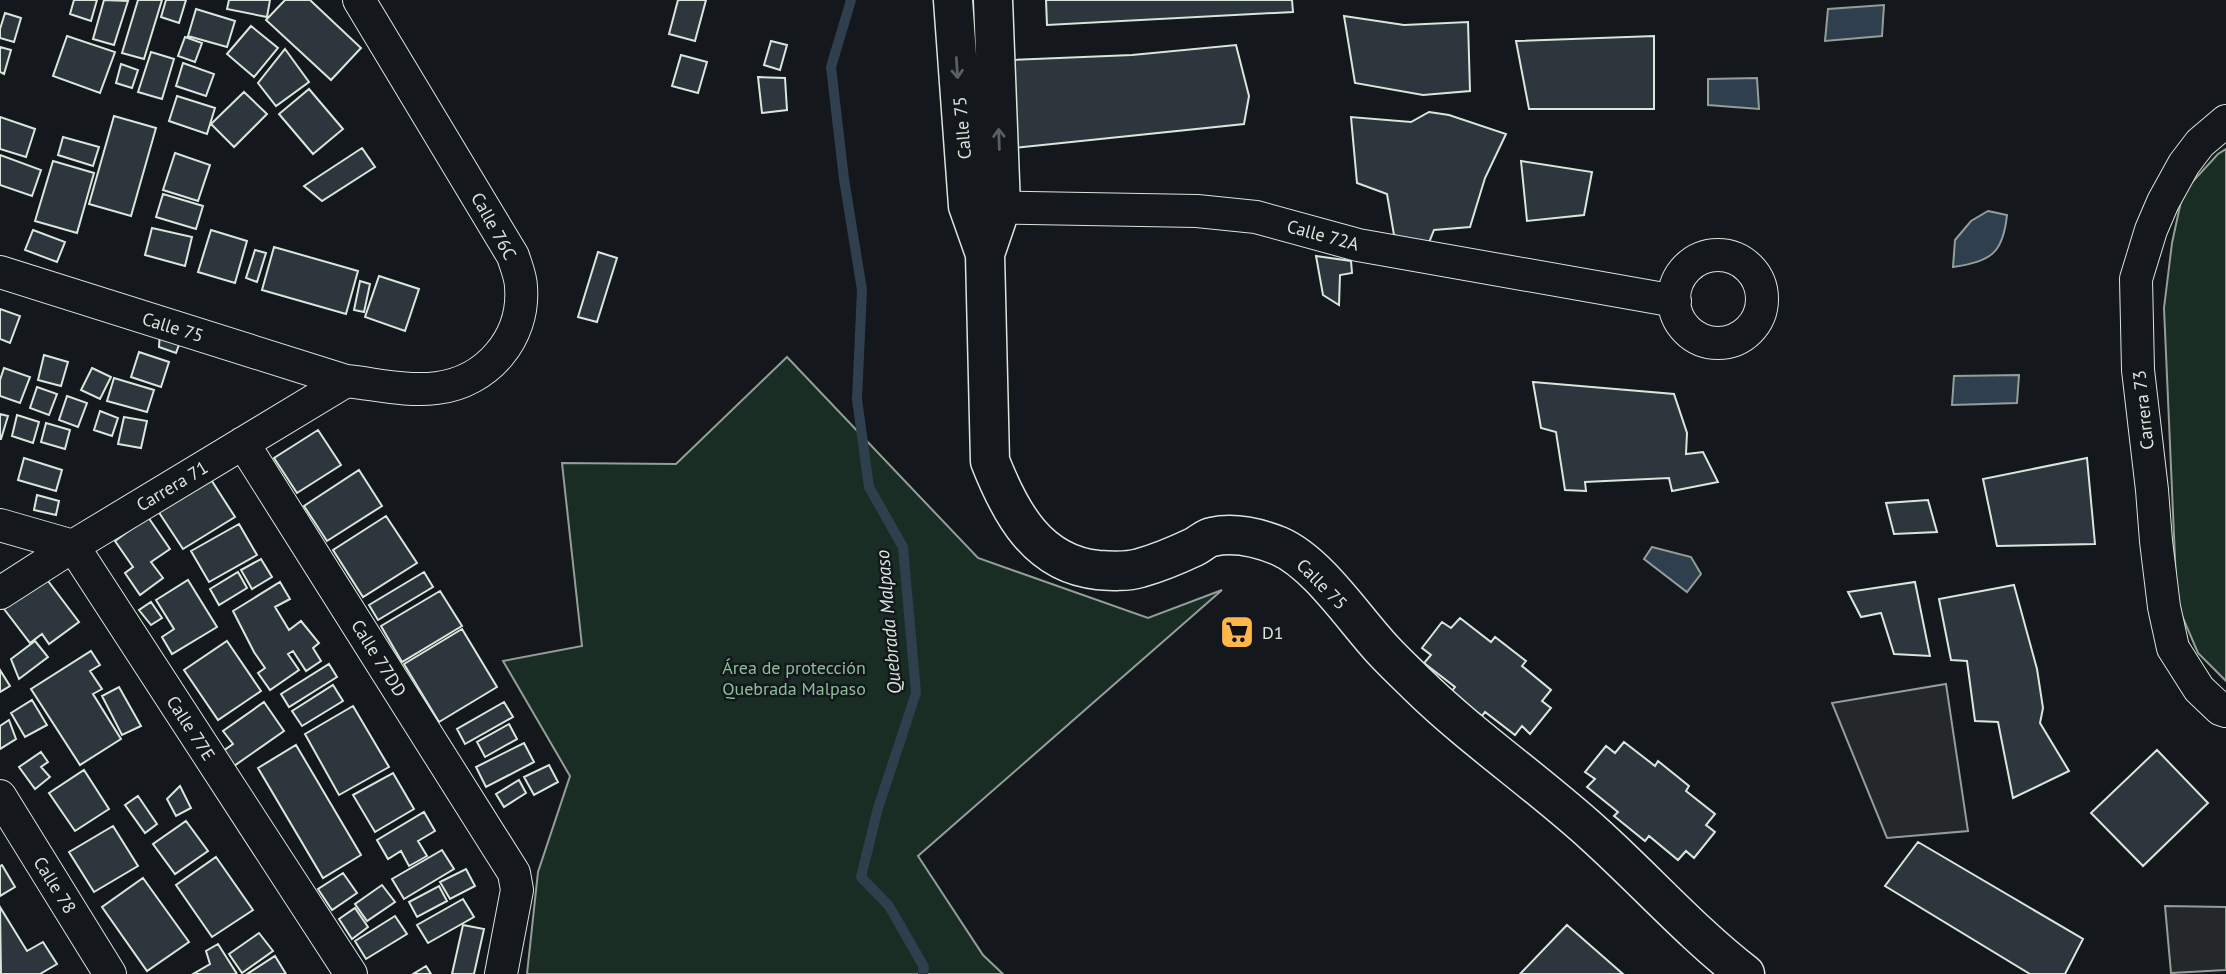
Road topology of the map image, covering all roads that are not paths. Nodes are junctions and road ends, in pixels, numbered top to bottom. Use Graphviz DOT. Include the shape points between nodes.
graph roads {
  1 [pos="359,0"];
  2 [pos="953,0"];
  3 [pos="993,0"];
  4 [pos="2226,121"];
  5 [pos="985,207"];
  6 [pos="0,272"];
  7 [pos="1675,301"];
  8 [pos="346,381"];
  9 [pos="243,443"];
  10 [pos="0,525"];
  11 [pos="73,546"];
  12 [pos="0,593"];
  13 [pos="2223,710"];
  14 [pos="0,796"];
  15 [pos="110,974"];
  16 [pos="351,974"];
  17 [pos="501,974"];
  18 [pos="1745,974"];
  1 -- 8 [label="street, Calle 76C" via="513,256 522,286 517,325 505,348 468,380 419,389"];
  2 -- 5 [label="street, Calle 75, one-way"];
  5 -- 3 [label="street, Calle 75, one-way"];
  4 -- 13 [label="street, Carrera 73" via="2200,143 2173,183 2151,230 2137,279 2138,370 2164,607 2173,648 2199,689"];
  5 -- 7 [label="street, Calle 72A" via="1197,211 1256,217 1358,245"];
  5 -- 18 [label="street, Calle 75" via="990,461 1015,515 1044,550 1061,561 1114,572 1174,556 1210,537 1261,539 1283,548 1311,568 1423,690 1594,834"];
  6 -- 8 [label="street, Calle 75"];
  8 -- 9 [label="street, Carrera 71"];
  9 -- 11 [label="street, Carrera 71"];
  9 -- 17 [label="street, Calle 77DD" via="514,873 517,890"];
  10 -- 11 [label="street"];
  11 -- 12 [label="street, Carrera 71"];
  11 -- 16 [label="street, Calle 77E"];
  14 -- 15 [label="street, Calle 78"];
}
